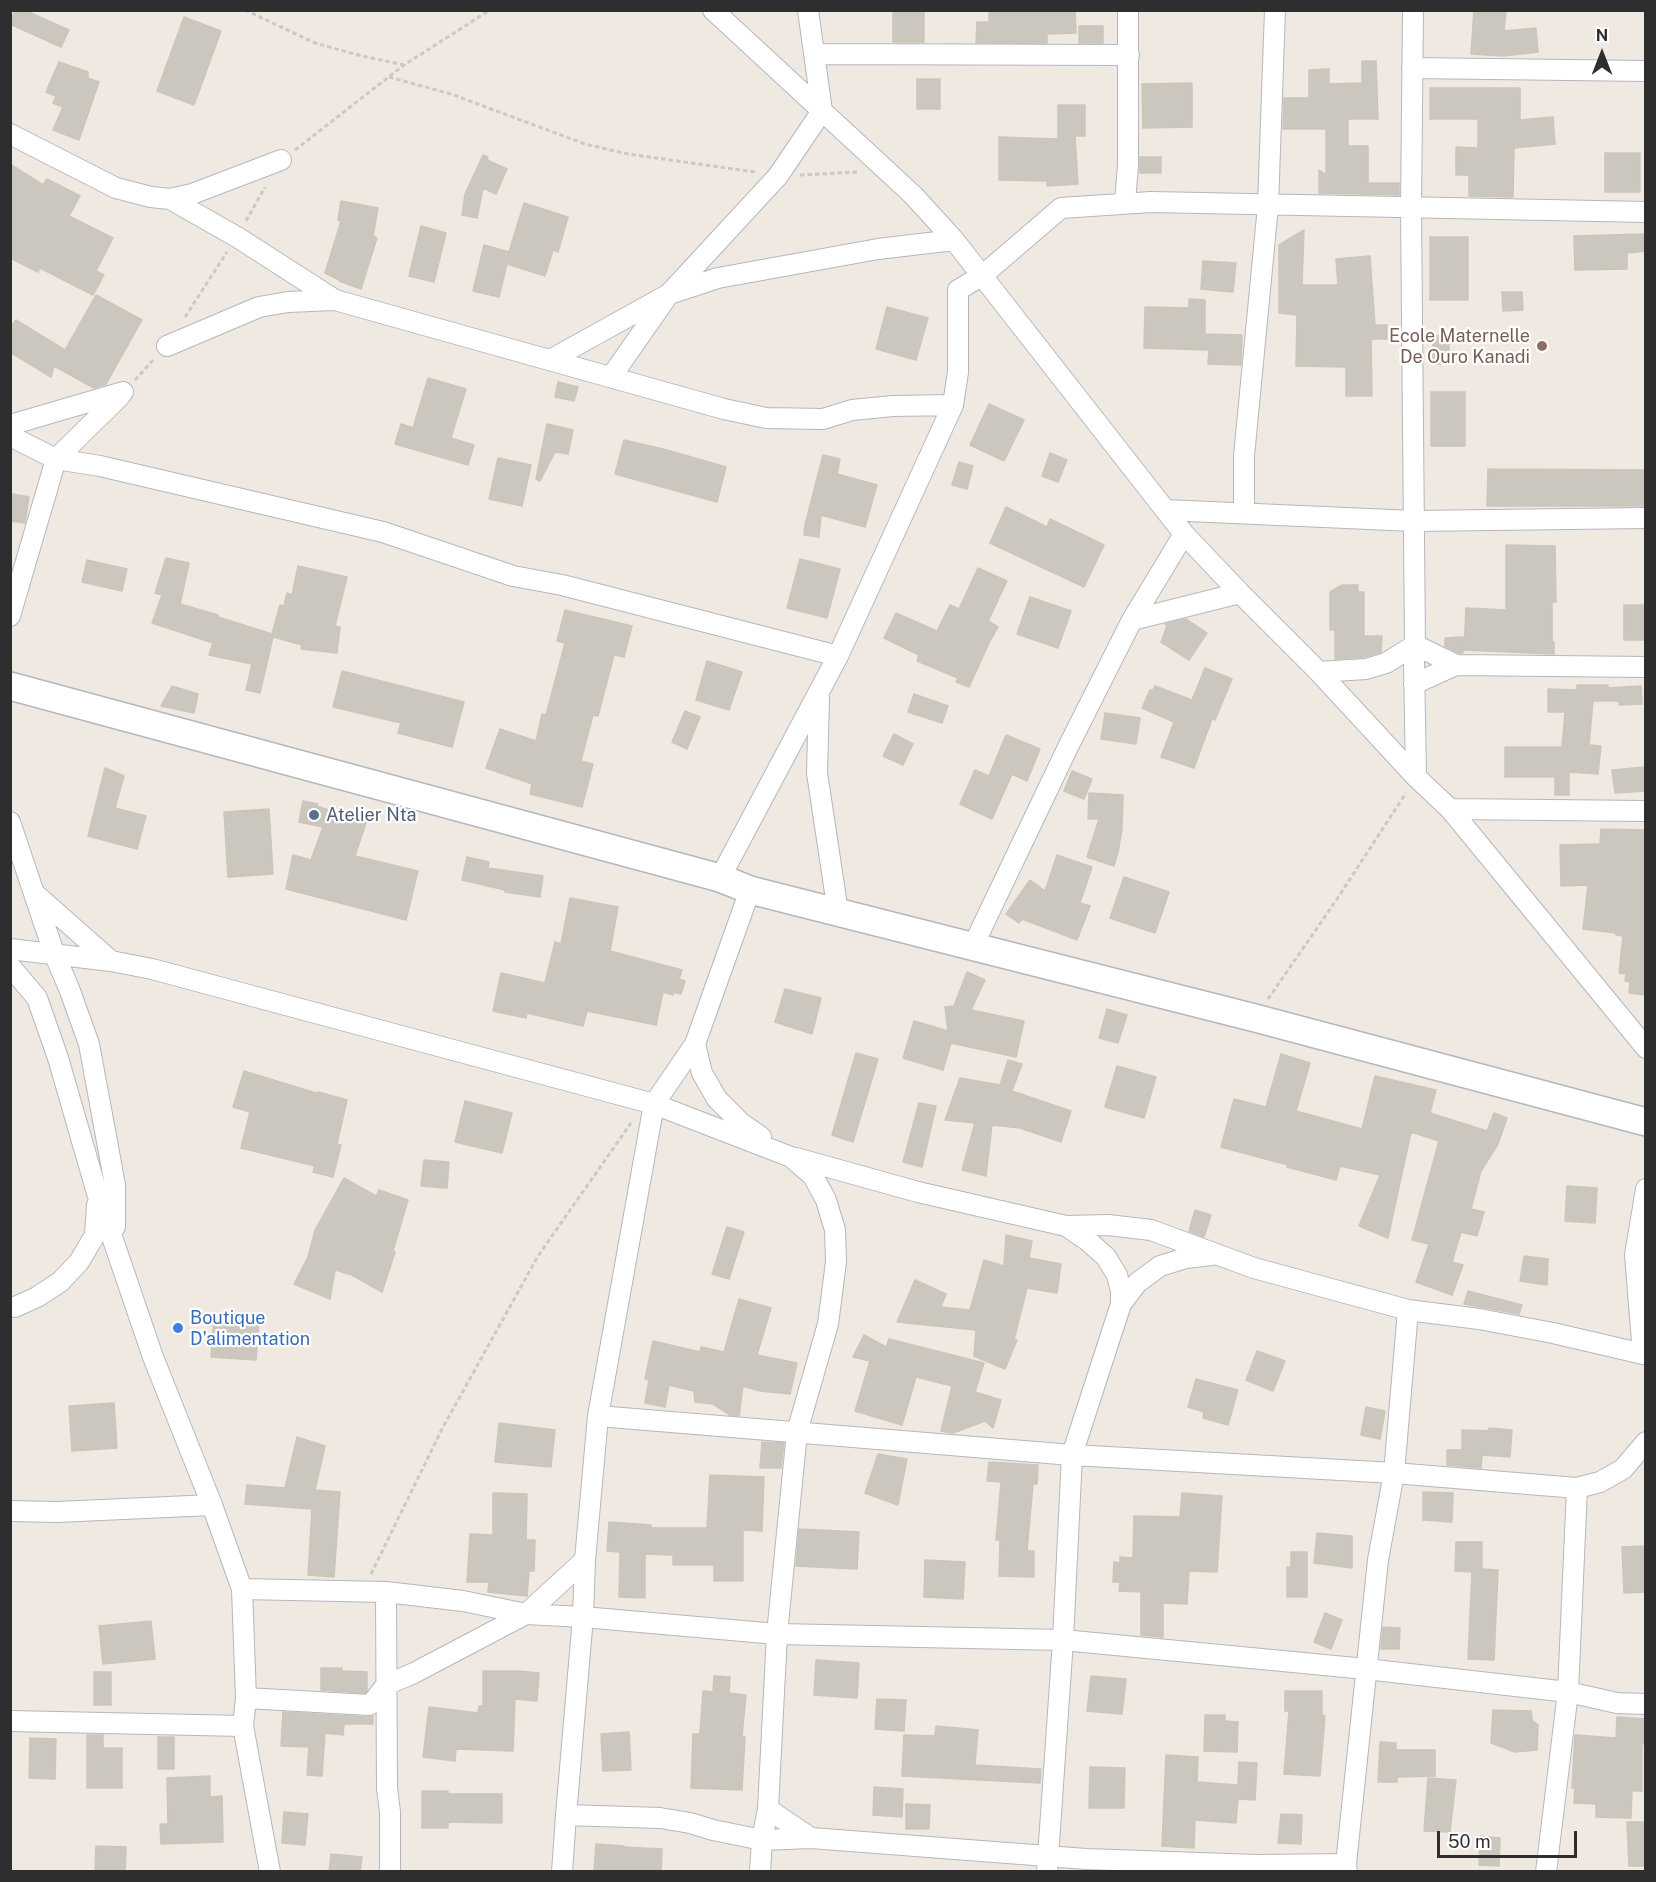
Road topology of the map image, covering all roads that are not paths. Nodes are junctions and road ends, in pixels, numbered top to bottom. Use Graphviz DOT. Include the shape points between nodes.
graph roads {
  1 [pos="713,10"];
  2 [pos="808,10"];
  3 [pos="1128,10"];
  4 [pos="1275,10"];
  5 [pos="1413,10"];
  6 [pos="814,54"];
  7 [pos="1129,54"];
  8 [pos="1412,68"];
  9 [pos="1646,70"];
  10 [pos="822,111"];
  11 [pos="10,134"];
  12 [pos="281,160"];
  13 [pos="170,199"];
  14 [pos="1125,202"];
  15 [pos="1268,206"];
  16 [pos="1411,208"];
  17 [pos="1646,212"];
  18 [pos="954,240"];
  19 [pos="983,275"];
  20 [pos="669,294"];
  21 [pos="335,300"];
  22 [pos="167,346"];
  23 [pos="550,360"];
  24 [pos="611,377"];
  25 [pos="953,405"];
  26 [pos="10,426"];
  27 [pos="10,436"];
  28 [pos="56,459"];
  29 [pos="1165,510"];
  30 [pos="1244,513"];
  31 [pos="1646,518"];
  32 [pos="1414,520"];
  33 [pos="1184,534"];
  34 [pos="1240,593"];
  35 [pos="10,616"];
  36 [pos="1132,620"];
  37 [pos="1415,645"];
  38 [pos="838,656"];
  39 [pos="1456,665"];
  40 [pos="1646,667"];
  41 [pos="1319,672"];
  42 [pos="1414,684"];
  43 [pos="10,686"];
  44 [pos="819,692"];
  45 [pos="1416,777"];
  46 [pos="1450,809"];
  47 [pos="1646,811"];
  48 [pos="10,822"];
  49 [pos="720,878"];
  50 [pos="750,890"];
  51 [pos="34,893"];
  52 [pos="838,912"];
  53 [pos="973,946"];
  54 [pos="10,949"];
  55 [pos="54,953"];
  56 [pos="111,961"];
  57 [pos="10,966"];
  58 [pos="695,1044"];
  59 [pos="1646,1048"];
  60 [pos="654,1104"];
  61 [pos="1646,1122"];
  62 [pos="791,1157"];
  63 [pos="1646,1189"];
  64 [pos="97,1192"];
  65 [pos="1066,1226"];
  66 [pos="115,1241"];
  67 [pos="1218,1255"];
  68 [pos="1121,1304"];
  69 [pos="15,1307"];
  70 [pos="1408,1310"];
  71 [pos="1644,1357"];
  72 [pos="598,1416"];
  73 [pos="797,1432"];
  74 [pos="1646,1442"];
  75 [pos="1071,1455"];
  76 [pos="1394,1473"];
  77 [pos="1577,1488"];
  78 [pos="212,1505"];
  79 [pos="10,1511"];
  80 [pos="585,1560"];
  81 [pos="242,1589"];
  82 [pos="386,1592"];
  83 [pos="526,1614"];
  84 [pos="583,1617"];
  85 [pos="777,1634"];
  86 [pos="1063,1640"];
  87 [pos="1366,1669"];
  88 [pos="386,1685"];
  89 [pos="1568,1692"];
  90 [pos="246,1698"];
  91 [pos="1646,1704"];
  92 [pos="10,1721"];
  93 [pos="243,1726"];
  94 [pos="768,1809"];
  95 [pos="566,1815"];
  96 [pos="811,1838"];
  97 [pos="762,1840"];
  98 [pos="1047,1863"];
  99 [pos="1347,1868"];
  100 [pos="270,1872"];
  101 [pos="390,1872"];
  102 [pos="562,1872"];
  103 [pos="759,1872"];
  104 [pos="1546,1872"];
  1 -- 10 [label="street"];
  2 -- 6 [label="street"];
  3 -- 7 [label="street"];
  4 -- 15 [label="street"];
  5 -- 8 [label="street"];
  6 -- 7 [label="street"];
  6 -- 10 [label="street"];
  7 -- 14 [label="street"];
  8 -- 9 [label="street"];
  8 -- 16 [label="street"];
  10 -- 18 [label="street" via="913,195"];
  10 -- 20 [label="street" via="778,176"];
  11 -- 13 [label="street" via="116,188"];
  12 -- 13 [label="street"];
  13 -- 21 [label="street"];
  14 -- 15 [label="street"];
  14 -- 19 [label="street" via="1060,208"];
  15 -- 16 [label="street"];
  15 -- 30 [label="street" via="1244,456"];
  16 -- 17 [label="street"];
  16 -- 32 [label="street"];
  18 -- 19 [label="street"];
  18 -- 20 [label="street" via="878,249 718,278"];
  19 -- 25 [label="street" via="958,290 958,372"];
  19 -- 29 [label="street"];
  20 -- 23 [label="street"];
  20 -- 24 [label="street"];
  21 -- 22 [label="street" via="259,307"];
  21 -- 23 [label="street"];
  23 -- 24 [label="street"];
  24 -- 25 [label="street" via="766,418 823,419 852,410"];
  25 -- 38 [label="street"];
  26 -- 28 [label="street" via="123,392"];
  27 -- 28 [label="street"];
  28 -- 35 [label="street"];
  28 -- 38 [label="street" via="383,532 513,576"];
  29 -- 30 [label="street"];
  29 -- 33 [label="street"];
  30 -- 32 [label="street"];
  31 -- 32 [label="street"];
  32 -- 37 [label="street"];
  33 -- 34 [label="street"];
  33 -- 36 [label="street"];
  34 -- 36 [label="street"];
  34 -- 41 [label="street"];
  36 -- 53 [label="street"];
  37 -- 39 [label="street"];
  37 -- 41 [label="street" via="1386,663 1366,669"];
  37 -- 42 [label="street"];
  38 -- 44 [label="street"];
  39 -- 40 [label="street"];
  39 -- 42 [label="street"];
  41 -- 45 [label="street"];
  42 -- 45 [label="street"];
  43 -- 49 [label="main road"];
  44 -- 49 [label="street"];
  44 -- 52 [label="street" via="817,773"];
  45 -- 46 [label="street"];
  46 -- 47 [label="street"];
  46 -- 59 [label="street"];
  48 -- 51 [label="street"];
  49 -- 50 [label="main road"];
  50 -- 52 [label="main road"];
  50 -- 58 [label="street"];
  51 -- 55 [label="street"];
  51 -- 56 [label="street"];
  52 -- 53 [label="main road"];
  53 -- 61 [label="main road"];
  54 -- 55 [label="street"];
  55 -- 56 [label="street"];
  55 -- 66 [label="street" via="89,1044 115,1185"];
  56 -- 60 [label="street"];
  57 -- 64 [label="street" via="37,998"];
  58 -- 60 [label="street"];
  58 -- 62 [label="street" via="702,1073 717,1099 741,1123"];
  60 -- 62 [label="street"];
  60 -- 72 [label="street"];
  62 -- 65 [label="street" via="918,1192"];
  62 -- 73 [label="street" via="813,1176 836,1230 828,1324"];
  63 -- 71 [label="street" via="1635,1255"];
  64 -- 66 [label="street"];
  64 -- 69 [label="street" via="95,1235 79,1262 60,1282"];
  65 -- 67 [label="street" via="1107,1224 1151,1230"];
  65 -- 68 [label="street" via="1106,1257 1117,1275"];
  66 -- 78 [label="street" via="153,1356"];
  67 -- 68 [label="street" via="1186,1258 1160,1266 1137,1283"];
  67 -- 70 [label="street"];
  68 -- 75 [label="street"];
  70 -- 71 [label="street" via="1553,1333"];
  70 -- 76 [label="street"];
  72 -- 73 [label="street"];
  72 -- 80 [label="street"];
  73 -- 75 [label="street"];
  73 -- 85 [label="street"];
  74 -- 77 [label="street" via="1623,1469 1600,1482"];
  75 -- 76 [label="street"];
  75 -- 86 [label="street"];
  76 -- 77 [label="street"];
  76 -- 87 [label="street" via="1378,1560"];
  77 -- 89 [label="street"];
  78 -- 79 [label="street"];
  78 -- 81 [label="street"];
  80 -- 83 [label="street"];
  80 -- 84 [label="street"];
  81 -- 82 [label="street"];
  81 -- 90 [label="street"];
  82 -- 83 [label="street"];
  82 -- 88 [label="street"];
  83 -- 84 [label="street"];
  83 -- 88 [label="street"];
  84 -- 85 [label="street"];
  84 -- 95 [label="street"];
  85 -- 86 [label="street"];
  85 -- 94 [label="street"];
  86 -- 87 [label="street"];
  86 -- 98 [label="street"];
  87 -- 89 [label="street"];
  87 -- 99 [label="street"];
  88 -- 90 [label="street" via="369,1705"];
  88 -- 101 [label="street"];
  89 -- 91 [label="street" via="1617,1703"];
  89 -- 104 [label="street"];
  90 -- 93 [label="street"];
  92 -- 93 [label="street"];
  93 -- 100 [label="street"];
  94 -- 96 [label="street"];
  94 -- 97 [label="street"];
  95 -- 97 [label="street" via="660,1818"];
  95 -- 102 [label="street"];
  96 -- 97 [label="street"];
  96 -- 98 [label="street"];
  97 -- 103 [label="street"];
  98 -- 99 [label="street" via="1086,1859"];
}
